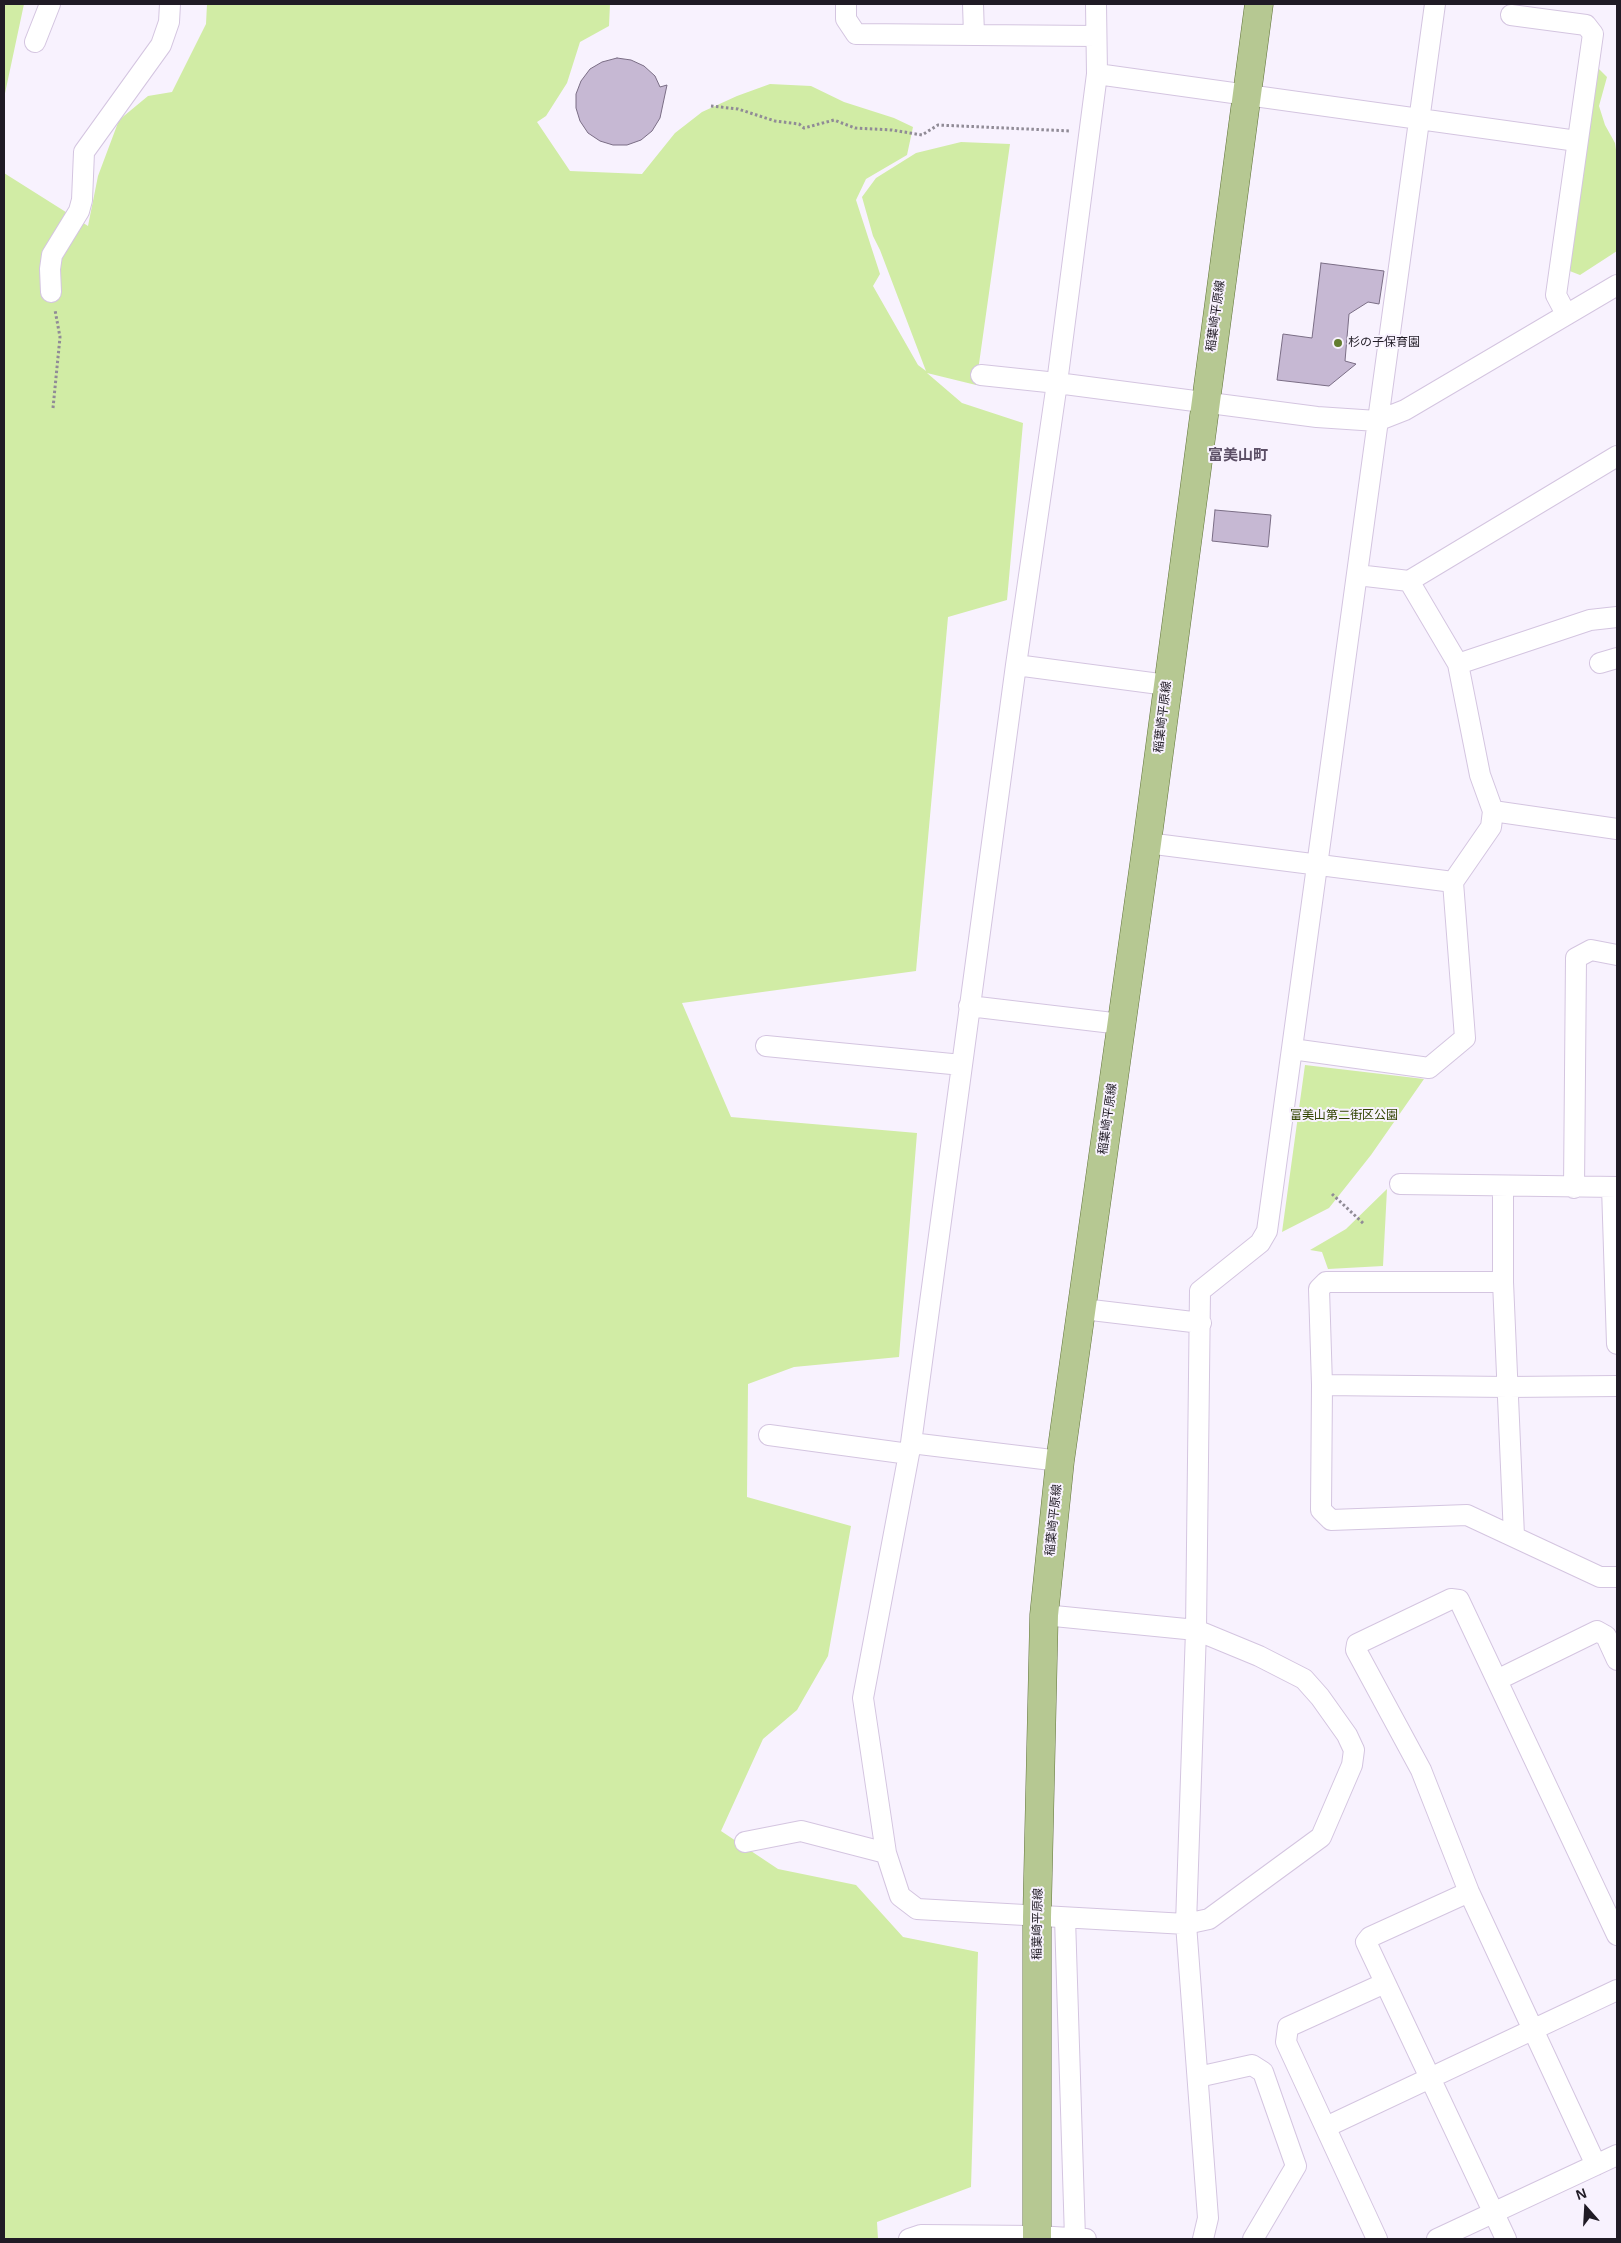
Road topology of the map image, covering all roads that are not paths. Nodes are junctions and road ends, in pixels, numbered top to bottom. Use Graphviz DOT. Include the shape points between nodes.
graph roads {
  1 [pos="50,4"];
  2 [pos="170,4"];
  3 [pos="846,4"];
  4 [pos="973,4"];
  5 [pos="1096,4"];
  6 [pos="1259,4"];
  7 [pos="1435,4"];
  8 [pos="1511,15"];
  9 [pos="974,35"];
  10 [pos="1096,36"];
  11 [pos="35,42"];
  12 [pos="1097,74"];
  13 [pos="1247,96"];
  14 [pos="1420,120"];
  15 [pos="1577,141"];
  16 [pos="1617,285"];
  17 [pos="51,292"];
  18 [pos="1566,314"];
  19 [pos="981,375"];
  20 [pos="1057,383"];
  21 [pos="1204,404"];
  22 [pos="1377,421"];
  23 [pos="1617,457"];
  24 [pos="1357,575"];
  25 [pos="1409,581"];
  26 [pos="1617,617"];
  27 [pos="1458,664"];
  28 [pos="1016,665"];
  29 [pos="1167,685"];
  30 [pos="1493,811"];
  31 [pos="1617,829"];
  32 [pos="1147,843"];
  33 [pos="1317,865"];
  34 [pos="1453,882"];
  35 [pos="1617,955"];
  36 [pos="970,1006"];
  37 [pos="1121,1024"];
  38 [pos="766,1046"];
  39 [pos="1292,1049"];
  40 [pos="962,1065"];
  41 [pos="1400,1184"];
  42 [pos="1503,1187"];
  43 [pos="1615,1187"];
  44 [pos="1574,1188"];
  45 [pos="1503,1282"];
  46 [pos="1083,1309"];
  47 [pos="1201,1323"];
  48 [pos="1617,1344"];
  49 [pos="1322,1385"];
  50 [pos="1617,1386"];
  51 [pos="1508,1387"];
  52 [pos="769,1435"];
  53 [pos="910,1448"];
  54 [pos="1060,1461"];
  55 [pos="1514,1536"];
  56 [pos="1617,1577"];
  57 [pos="1044,1615"];
  58 [pos="1196,1630"];
  59 [pos="1617,1660"];
  60 [pos="1497,1680"];
  61 [pos="745,1842"];
  62 [pos="886,1852"];
  63 [pos="1470,1892"];
  64 [pos="1037,1917"];
  65 [pos="1065,1918"];
  66 [pos="1186,1924"];
  67 [pos="1617,1934"];
  68 [pos="1385,1983"];
  69 [pos="1617,1990"];
  70 [pos="1533,2030"];
  71 [pos="1198,2077"];
  72 [pos="1431,2077"];
  73 [pos="1326,2126"];
  74 [pos="1617,2155"];
  75 [pos="1596,2165"];
  76 [pos="1494,2212"];
  77 [pos="1037,2238"];
  78 [pos="909,2239"];
  79 [pos="1080,2239"];
  80 [pos="1203,2239"];
  81 [pos="1253,2239"];
  82 [pos="1377,2239"];
  83 [pos="1437,2239"];
  84 [pos="1506,2239"];
  1 -- 11 [label="street"];
  2 -- 17 [label="street" via="169,22 161,45 84,152 82,200 52,255"];
  3 -- 9 [label="street" via="846,19 856,34"];
  4 -- 9 [label="street"];
  5 -- 10 [label="street"];
  6 -- 13 [label="main road, 稲葉崎平原線"];
  7 -- 14 [label="street"];
  8 -- 15 [label="street" via="1586,25 1593,34"];
  9 -- 10 [label="street"];
  10 -- 12 [label="street"];
  12 -- 13 [label="street"];
  12 -- 20 [label="street"];
  13 -- 14 [label="street"];
  13 -- 21 [label="main road, 稲葉崎平原線"];
  14 -- 15 [label="street"];
  14 -- 22 [label="street"];
  15 -- 18 [label="street" via="1556,295"];
  16 -- 18 [label="street"];
  18 -- 22 [label="street" via="1405,410"];
  19 -- 20 [label="street"];
  20 -- 21 [label="street"];
  20 -- 28 [label="street"];
  21 -- 22 [label="street"];
  21 -- 29 [label="main road, 稲葉崎平原線"];
  22 -- 24 [label="street"];
  23 -- 25 [label="street"];
  24 -- 25 [label="street"];
  24 -- 33 [label="street"];
  25 -- 27 [label="street"];
  26 -- 27 [label="street" via="1590,620"];
  27 -- 30 [label="street" via="1480,774"];
  28 -- 29 [label="street"];
  28 -- 36 [label="street"];
  29 -- 32 [label="main road, 稲葉崎平原線"];
  30 -- 31 [label="street"];
  30 -- 34 [label="street" via="1491,827"];
  32 -- 33 [label="street"];
  32 -- 37 [label="main road, 稲葉崎平原線"];
  33 -- 34 [label="street"];
  33 -- 39 [label="street"];
  34 -- 39 [label="street" via="1465,1038 1429,1068"];
  35 -- 44 [label="street" via="1591,950 1576,958"];
  36 -- 37 [label="street"];
  36 -- 40 [label="street"];
  37 -- 46 [label="main road, 稲葉崎平原線"];
  38 -- 40 [label="street"];
  39 -- 47 [label="street" via="1268,1231 1260,1244 1200,1292"];
  40 -- 53 [label="street"];
  41 -- 42 [label="street"];
  42 -- 44 [label="street"];
  42 -- 45 [label="street"];
  43 -- 44 [label="street"];
  43 -- 48 [label="street"];
  45 -- 49 [label="street" via="1326,1282 1319,1289"];
  45 -- 51 [label="street"];
  46 -- 47 [label="street"];
  46 -- 54 [label="main road, 稲葉崎平原線"];
  47 -- 58 [label="street"];
  49 -- 51 [label="street"];
  49 -- 55 [label="street" via="1321,1510 1331,1520 1466,1516"];
  50 -- 51 [label="street"];
  51 -- 55 [label="street"];
  52 -- 53 [label="street"];
  53 -- 54 [label="street"];
  53 -- 62 [label="street" via="862,1698"];
  54 -- 57 [label="main road, 稲葉崎平原線"];
  55 -- 56 [label="street" via="1600,1577"];
  57 -- 58 [label="street"];
  57 -- 64 [label="main road, 稲葉崎平原線"];
  58 -- 66 [label="street"];
  58 -- 66 [label="street" via="1304,1679 1347,1735 1354,1750 1352,1765 1321,1837 1209,1919"];
  59 -- 60 [label="street" via="1606,1636 1597,1632"];
  60 -- 63 [label="street" via="1458,1600 1452,1599 1357,1644 1356,1650 1421,1770"];
  60 -- 67 [label="street"];
  61 -- 62 [label="street" via="801,1831"];
  62 -- 64 [label="street" via="900,1896 917,1909"];
  63 -- 68 [label="street" via="1370,1937 1366,1942"];
  63 -- 70 [label="street"];
  64 -- 65 [label="street"];
  64 -- 77 [label="main road, 稲葉崎平原線"];
  65 -- 66 [label="street"];
  65 -- 79 [label="street"];
  66 -- 71 [label="street"];
  68 -- 72 [label="street"];
  68 -- 73 [label="street" via="1288,2027 1286,2042"];
  69 -- 70 [label="street"];
  70 -- 72 [label="street"];
  70 -- 75 [label="street"];
  71 -- 80 [label="street" via="1208,2218"];
  71 -- 81 [label="street" via="1252,2065 1263,2072 1296,2166"];
  72 -- 73 [label="street"];
  72 -- 76 [label="street"];
  73 -- 82 [label="street"];
  74 -- 75 [label="street"];
  75 -- 76 [label="street"];
  76 -- 83 [label="street"];
  76 -- 84 [label="street"];
  77 -- 78 [label="street" via="922,2235"];
  77 -- 79 [label="street"];
}
